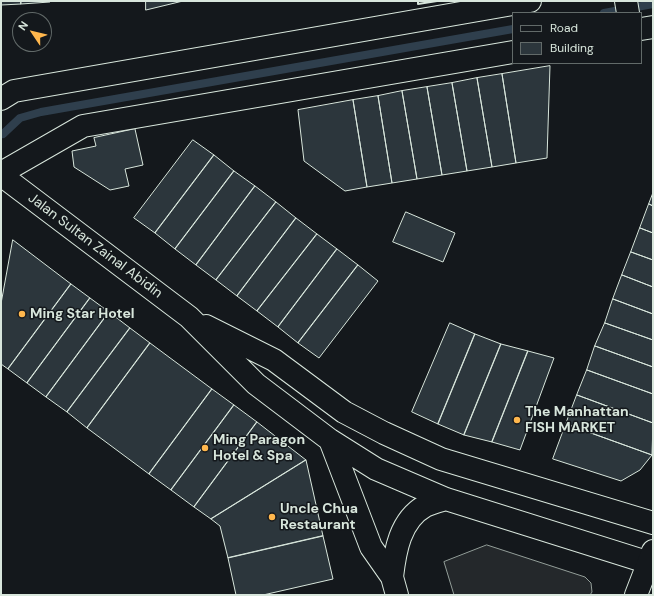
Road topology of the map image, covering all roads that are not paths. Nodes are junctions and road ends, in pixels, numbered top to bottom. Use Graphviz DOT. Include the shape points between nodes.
graph roads {
  1 [pos="530,1"];
  2 [pos="626,1"];
  3 [pos="628,12"];
  4 [pos="653,27"];
  5 [pos="642,30"];
  6 [pos="512,52"];
  7 [pos="1,99"];
  8 [pos="1,174"];
  9 [pos="189,317"];
  10 [pos="330,440"];
  11 [pos="446,499"];
  12 [pos="653,523"];
  13 [pos="652,559"];
  14 [pos="395,586"];
  15 [pos="636,595"];
  1 -- 7 [label="street" via="14,91"];
  2 -- 3 [label="street"];
  4 -- 5 [label="street"];
  6 -- 8 [label="street" via="83,126"];
  8 -- 9 [label="street, Jalan Sultan Zainal Abidin"];
  9 -- 10 [label="street" via="256,384"];
  9 -- 12 [label="street" via="274,360 344,412 441,459"];
  10 -- 11 [label="street" via="376,469"];
  10 -- 14 [label="street" via="371,547"];
  11 -- 13 [label="street"];
  11 -- 14 [label="street" via="424,506 408,521 394,556"];
  13 -- 15 [label="street"];
}
